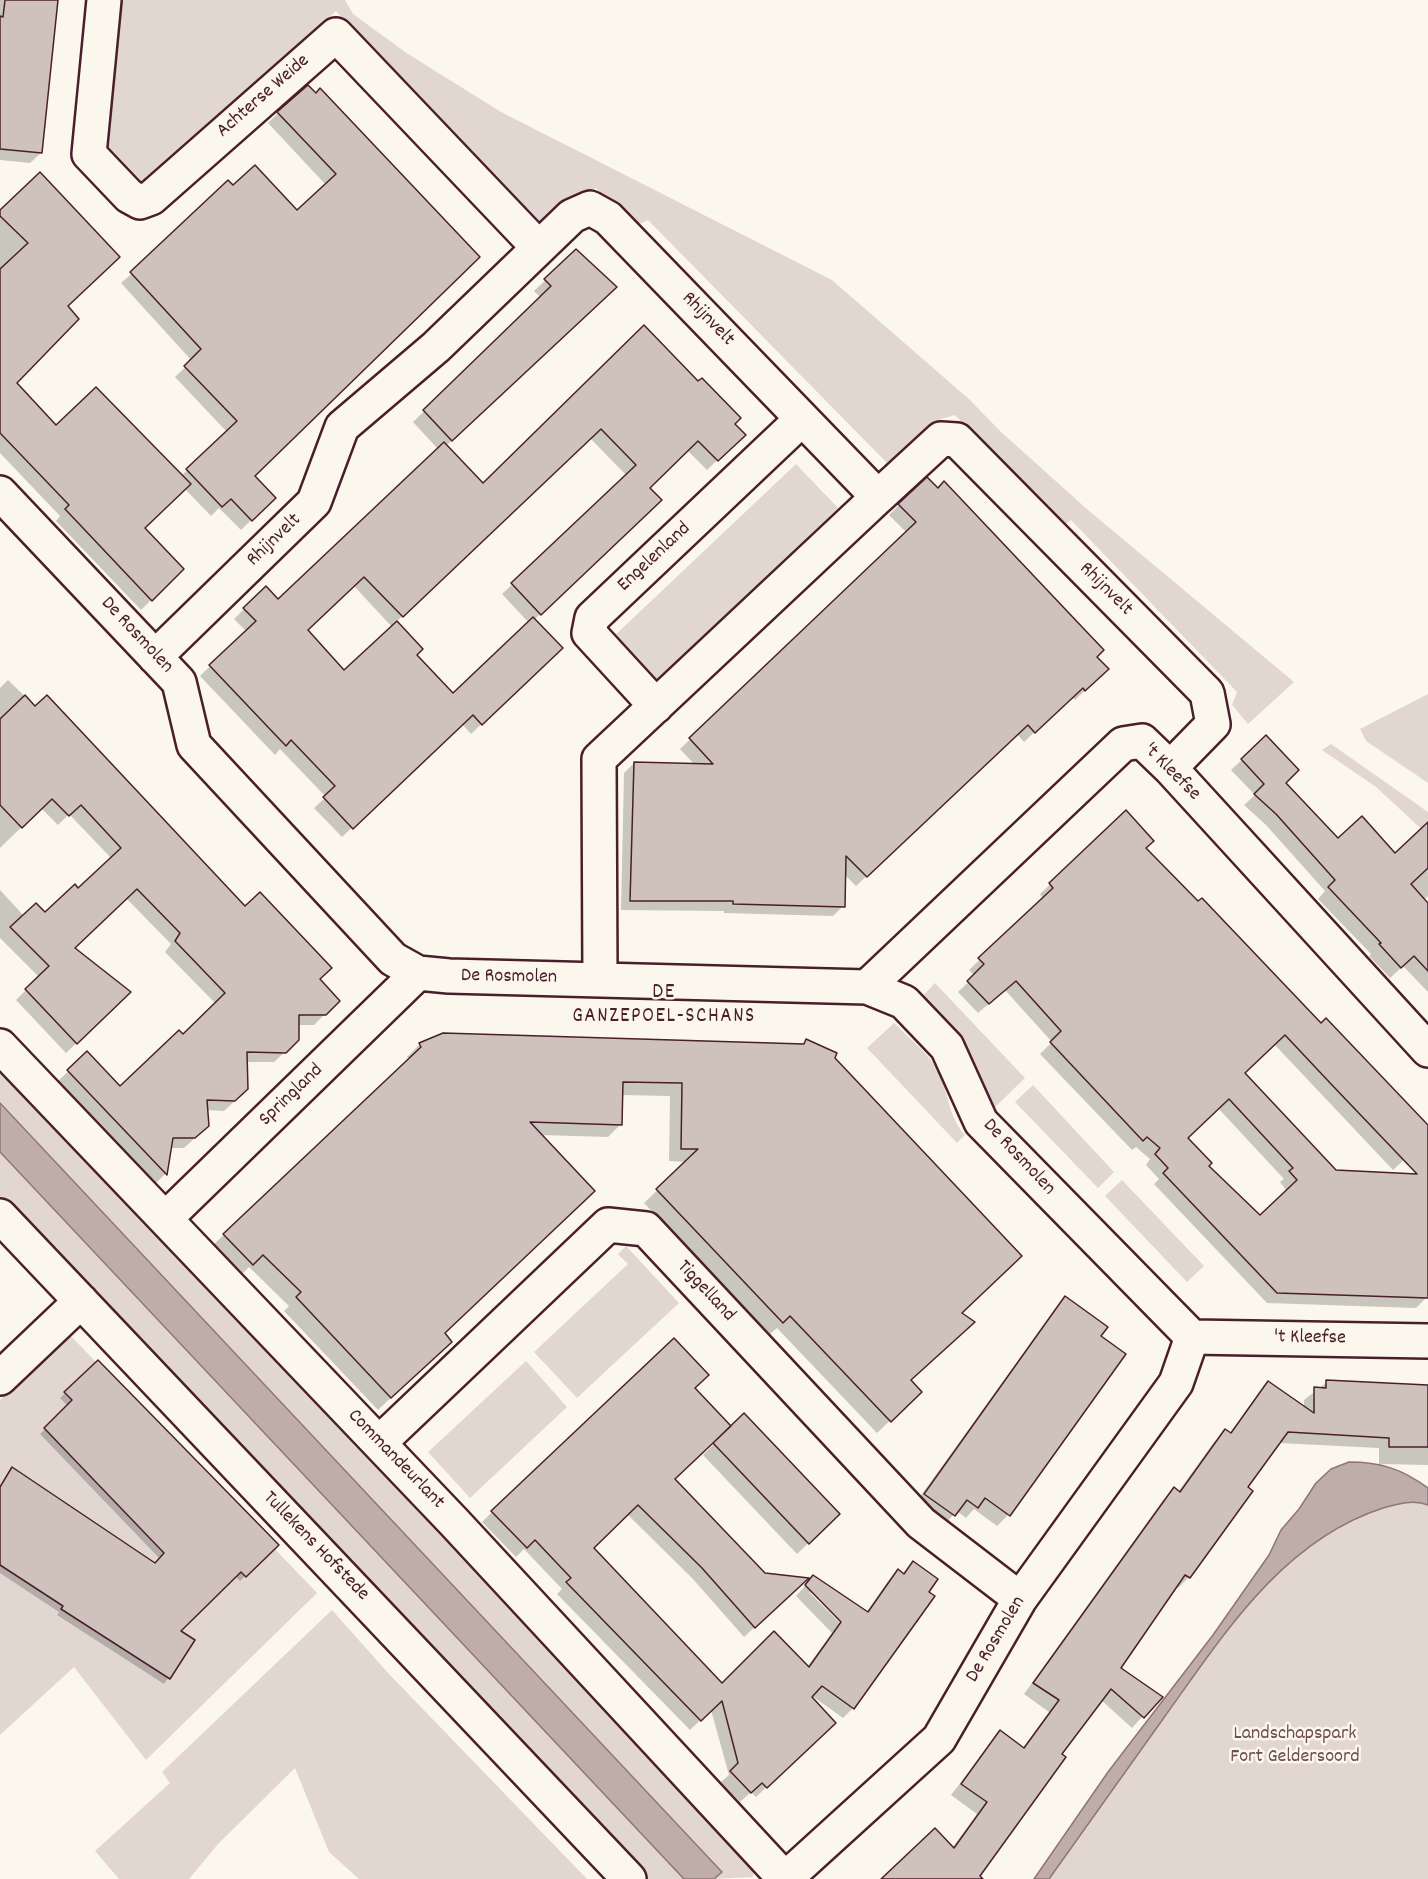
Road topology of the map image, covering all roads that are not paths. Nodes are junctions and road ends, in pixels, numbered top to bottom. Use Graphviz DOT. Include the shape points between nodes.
graph roads {
  1 [pos="104,0"];
  2 [pos="538,247"];
  3 [pos="802,419"];
  4 [pos="0,493"];
  5 [pos="878,497"];
  6 [pos="155,657"];
  7 [pos="656,706"];
  8 [pos="1170,768"];
  9 [pos="418,973"];
  10 [pos="600,980"];
  11 [pos="867,987"];
  12 [pos="0,1046"];
  13 [pos="1428,1050"];
  14 [pos="0,1216"];
  15 [pos="165,1219"];
  16 [pos="81,1301"];
  17 [pos="1192,1337"];
  18 [pos="1428,1341"];
  19 [pos="0,1378"];
  20 [pos="379,1443"];
  21 [pos="1020,1599"];
  22 [pos="629,1879"];
  23 [pos="785,1879"];
  1 -- 2 [label="street, Achterse Weide" via="89,154 129,196 140,202 151,198 336,34"];
  2 -- 3 [label="street, Rhijnvelt" via="572,216 590,208 608,218"];
  2 -- 6 [label="street, Rhijnvelt" via="436,347 342,427 314,502"];
  3 -- 5 [label="street, Rhijnvelt"];
  3 -- 7 [label="street, Engelenland" via="592,618 589,633"];
  4 -- 6 [label="street, De Rosmolen"];
  5 -- 7 [label="street"];
  5 -- 8 [label="street, Rhijnvelt" via="941,439 957,440 1207,693 1213,724"];
  6 -- 9 [label="street, De Rosmolen" via="179,682 194,745 393,959"];
  7 -- 10 [label="street" via="599,759"];
  8 -- 11 [label="street, 't Kleefse" via="1142,741 1124,744"];
  8 -- 13 [label="street, 't Kleefse"];
  9 -- 10 [label="street, De Rosmolen"];
  9 -- 15 [label="street, Springland"];
  10 -- 11 [label="street, De Rosmolen"];
  11 -- 17 [label="street, De Rosmolen" via="904,1002 947,1047 981,1122"];
  12 -- 15 [label="street, Commandeurlant"];
  14 -- 16 [label="street, Tullekens Hofstede"];
  15 -- 20 [label="street, Commandeurlant"];
  16 -- 19 [label="street"];
  16 -- 22 [label="street, Tullekens Hofstede"];
  17 -- 18 [label="street, 't Kleefse"];
  17 -- 21 [label="street, De Rosmolen" via="1176,1383"];
  20 -- 21 [label="street, Tiggelland" via="608,1225 646,1229 921,1523"];
  20 -- 23 [label="street, Commandeurlant"];
  21 -- 23 [label="street, De Rosmolen" via="939,1739"];
}
